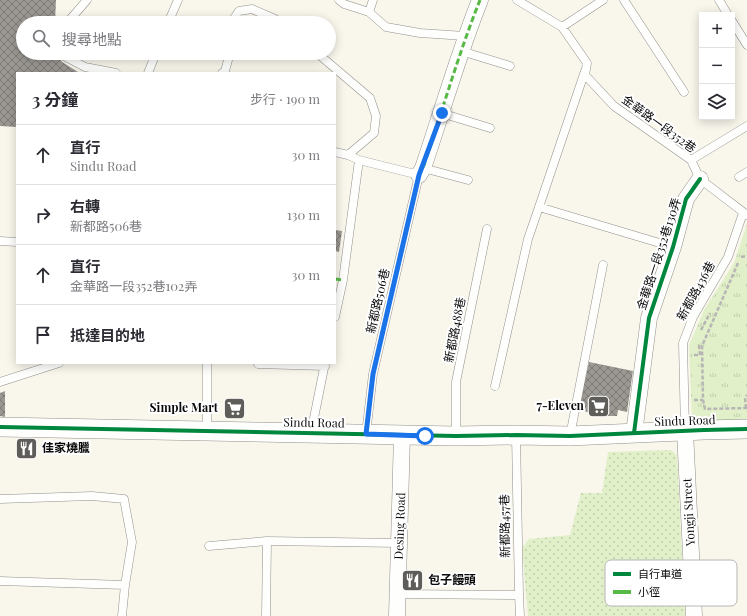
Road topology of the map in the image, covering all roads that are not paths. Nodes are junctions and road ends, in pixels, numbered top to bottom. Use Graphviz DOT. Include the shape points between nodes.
graph roads {
  1 [pos="87,0"];
  2 [pos="178,0"];
  3 [pos="339,0"];
  4 [pos="373,0"];
  5 [pos="480,0"];
  6 [pos="518,0"];
  7 [pos="604,0"];
  8 [pos="624,0"];
  9 [pos="719,0"];
  10 [pos="369,12"];
  11 [pos="726,12"];
  12 [pos="73,16"];
  13 [pos="171,16"];
  14 [pos="236,16"];
  15 [pos="268,16"];
  16 [pos="735,26"];
  17 [pos="562,27"];
  18 [pos="463,43"];
  19 [pos="747,45"];
  20 [pos="72,60"];
  21 [pos="153,60"];
  22 [pos="228,60"];
  23 [pos="325,60"];
  24 [pos="587,63"];
  25 [pos="510,66"];
  26 [pos="111,72"];
  27 [pos="148,72"];
  28 [pos="224,72"];
  29 [pos="684,92"];
  30 [pos="442,113"];
  31 [pos="747,126"];
  32 [pos="490,128"];
  33 [pos="336,152"];
  34 [pos="348,155"];
  35 [pos="359,160"];
  36 [pos="691,160"];
  37 [pos="421,171"];
  38 [pos="747,172"];
  39 [pos="739,177"];
  40 [pos="468,180"];
  41 [pos="700,180"];
  42 [pos="539,207"];
  43 [pos="745,214"];
  44 [pos="487,229"];
  45 [pos="0,241"];
  46 [pos="16,242"];
  47 [pos="673,247"];
  48 [pos="603,265"];
  49 [pos="336,312"];
  50 [pos="56,364"];
  51 [pos="207,364"];
  52 [pos="258,364"];
  53 [pos="325,365"];
  54 [pos="0,382"];
  55 [pos="495,386"];
  56 [pos="0,427"];
  57 [pos="747,429"];
  58 [pos="685,431"];
  59 [pos="206,432"];
  60 [pos="311,433"];
  61 [pos="634,433"];
  62 [pos="366,434"];
  63 [pos="402,435"];
  64 [pos="516,435"];
  65 [pos="456,436"];
  66 [pos="570,436"];
  67 [pos="0,499"];
  68 [pos="267,542"];
  69 [pos="399,543"];
  70 [pos="209,546"];
  71 [pos="691,560"];
  72 [pos="0,582"];
  73 [pos="125,586"];
  74 [pos="398,594"];
  75 [pos="519,595"];
  76 [pos="694,606"];
  77 [pos="122,616"];
  78 [pos="266,616"];
  79 [pos="397,616"];
  80 [pos="520,616"];
  81 [pos="694,616"];
  1 -- 12 [label="lane"];
  2 -- 13 [label="lane"];
  3 -- 10 [label="lane"];
  4 -- 10 [label="lane"];
  5 -- 18 [label="street"];
  6 -- 17 [label="lane, 金華路一段352巷"];
  7 -- 17 [label="lane"];
  8 -- 29 [label="lane"];
  9 -- 11 [label="lane"];
  10 -- 18 [label="lane" via="386,27"];
  14 -- 15 [label="lane" via="239,11 252,9"];
  16 -- 19 [label="lane"];
  17 -- 24 [label="lane, 金華路一段352巷"];
  18 -- 25 [label="lane"];
  18 -- 30 [label="street"];
  20 -- 26 [label="lane" via="85,67"];
  21 -- 27 [label="lane"];
  22 -- 28 [label="lane"];
  23 -- 34 [label="lane" via="370,98 376,116 374,133"];
  24 -- 36 [label="lane, 金華路一段352巷" via="585,75 614,106"];
  24 -- 42 [label="lane"];
  30 -- 32 [label="lane"];
  30 -- 37 [label="street"];
  31 -- 36 [label="lane"];
  33 -- 34 [label="lane"];
  34 -- 35 [label="lane"];
  35 -- 37 [label="lane"];
  35 -- 49 [label="lane" via="343,280"];
  36 -- 41 [label="lane, 金華路一段352巷"];
  37 -- 40 [label="lane"];
  37 -- 62 [label="lane, 新都路506巷" via="373,374"];
  38 -- 39 [label="lane"];
  41 -- 43 [label="lane, 金華路一段352巷"];
  41 -- 47 [label="street, 金華路一段352巷130弄" via="686,199"];
  42 -- 47 [label="lane, 金華路一段352巷130弄"];
  42 -- 55 [label="lane" via="528,239"];
  43 -- 58 [label="lane, 新都路436巷" via="728,258 693,317 683,343"];
  44 -- 65 [label="lane, 新都路488巷" via="456,382"];
  45 -- 46 [label="lane"];
  47 -- 61 [label="street, 金華路一段352巷130弄" via="649,318"];
  48 -- 66 [label="lane"];
  50 -- 54 [label="lane"];
  51 -- 59 [label="lane"];
  52 -- 53 [label="lane"];
  53 -- 60 [label="lane"];
  56 -- 59 [label="street, Sindu Road"];
  57 -- 58 [label="street, Sindu Road"];
  58 -- 61 [label="street, Sindu Road"];
  58 -- 71 [label="street, Yongji Street"];
  59 -- 60 [label="street, Sindu Road"];
  60 -- 62 [label="street, Sindu Road"];
  61 -- 66 [label="street, Sindu Road"];
  62 -- 63 [label="street, Sindu Road"];
  63 -- 65 [label="street, Sindu Road"];
  63 -- 69 [label="street, Desing Road"];
  64 -- 65 [label="street, Sindu Road"];
  64 -- 66 [label="street, Sindu Road"];
  64 -- 75 [label="lane, 新都路457巷"];
  67 -- 73 [label="lane" via="92,496 124,499 132,542"];
  68 -- 69 [label="lane"];
  68 -- 70 [label="lane"];
  68 -- 78 [label="lane"];
  69 -- 74 [label="street, Desing Road"];
  72 -- 73 [label="lane"];
  73 -- 77 [label="lane"];
  74 -- 75 [label="lane"];
  74 -- 79 [label="street, Desing Road"];
  75 -- 80 [label="lane, 新都路457巷"];
  76 -- 81 [label="street, Yongji Street"];
}
